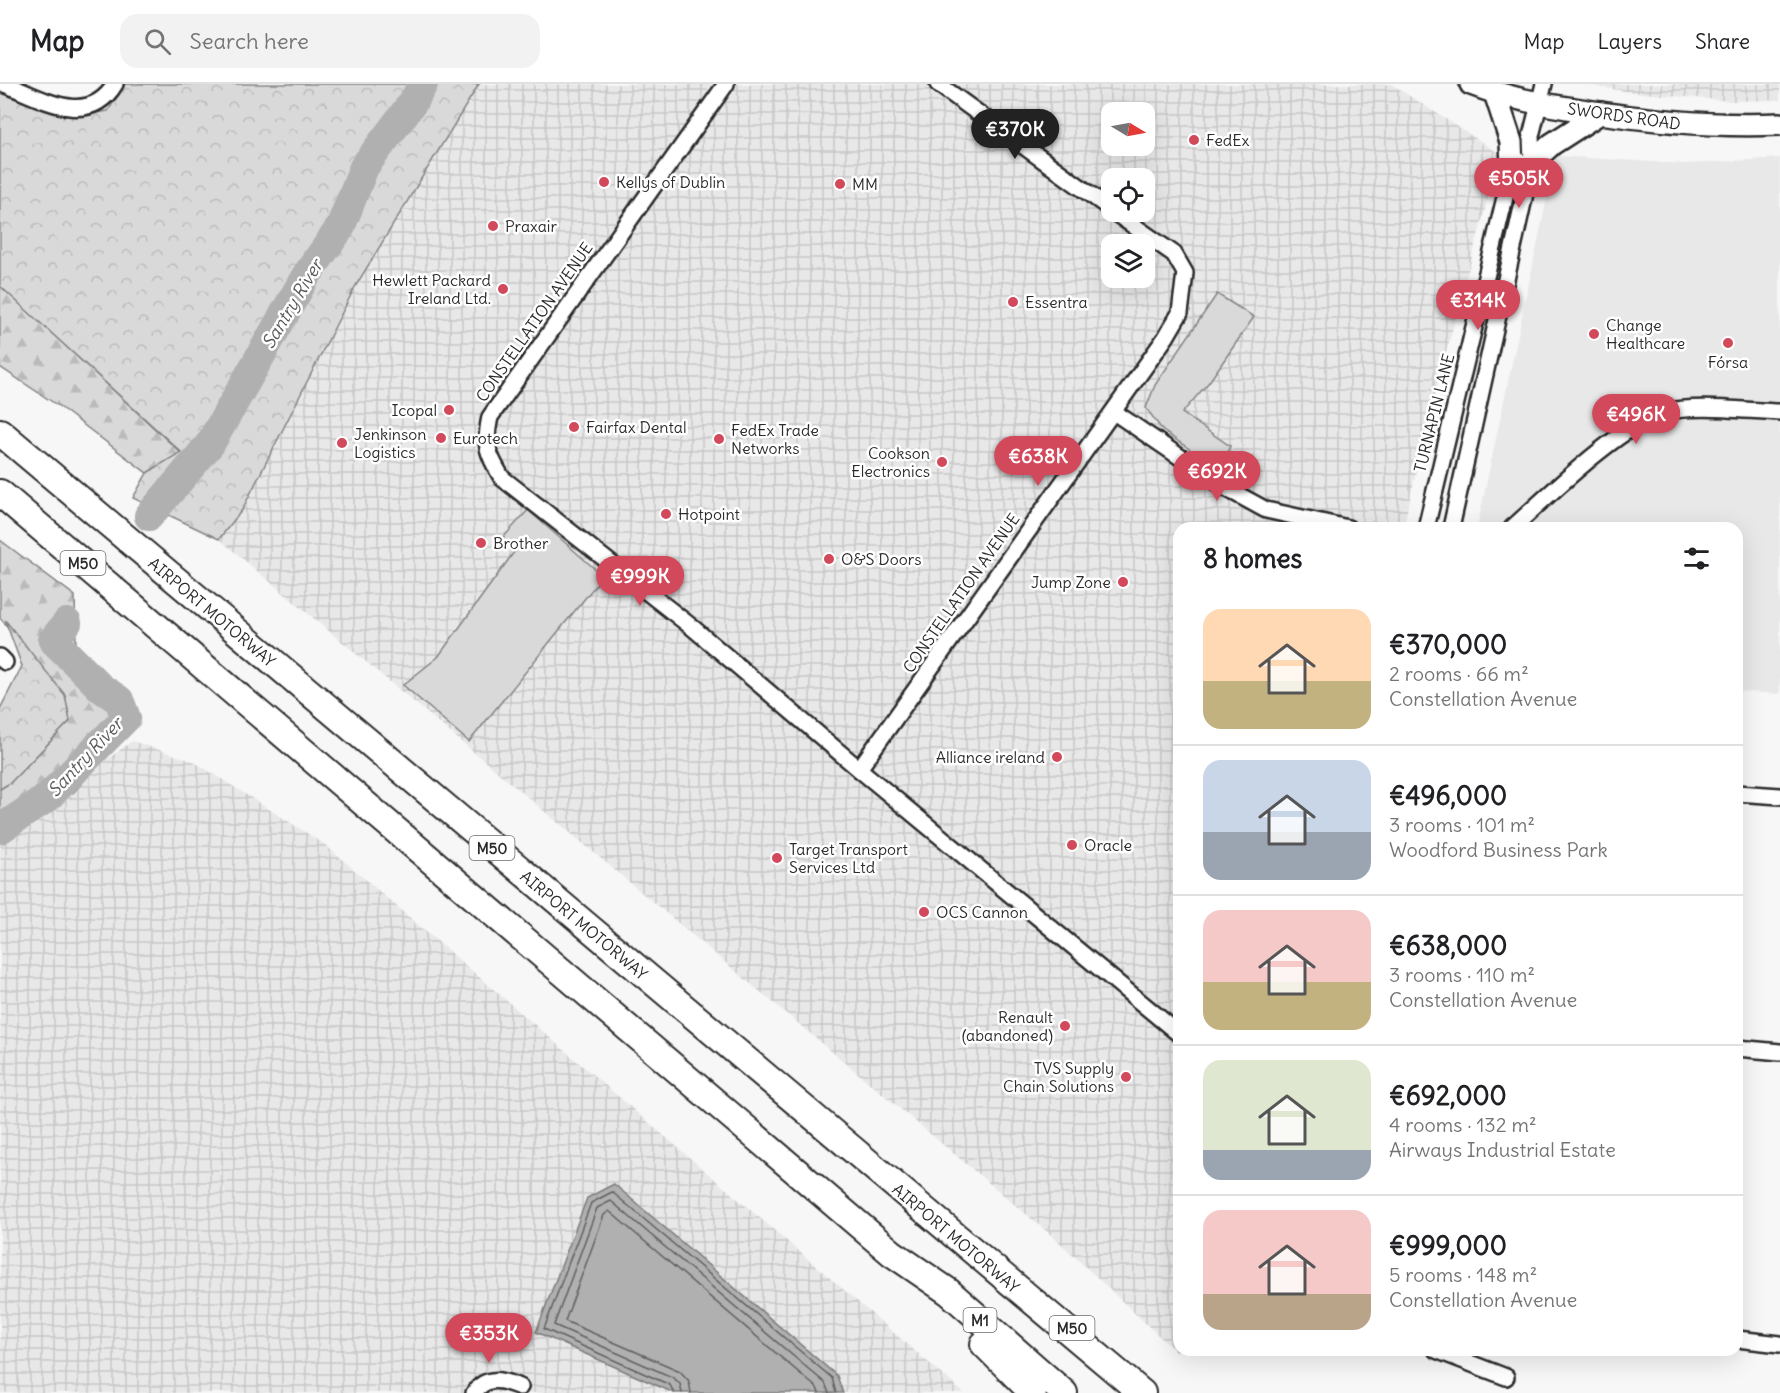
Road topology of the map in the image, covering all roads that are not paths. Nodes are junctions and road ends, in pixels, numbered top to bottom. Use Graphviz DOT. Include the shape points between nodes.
graph roads {
  1 [pos="4,84"];
  2 [pos="115,84"];
  3 [pos="726,84"];
  4 [pos="938,84"];
  5 [pos="1471,84"];
  6 [pos="1495,93"];
  7 [pos="1541,94"];
  8 [pos="1599,113"];
  9 [pos="1780,124"];
  10 [pos="1522,165"];
  11 [pos="1101,202"];
  12 [pos="1128,222"];
  13 [pos="1114,412"];
  14 [pos="1780,412"];
  15 [pos="0,432"];
  16 [pos="0,493"];
  17 [pos="1320,522"];
  18 [pos="1428,522"];
  19 [pos="1452,522"];
  20 [pos="1519,522"];
  21 [pos="859,769"];
  22 [pos="1743,793"];
  23 [pos="1780,796"];
  24 [pos="1173,1029"];
  25 [pos="1743,1049"];
  26 [pos="1780,1052"];
  27 [pos="892,1253"];
  28 [pos="983,1261"];
  29 [pos="1743,1340"];
  30 [pos="1780,1344"];
  31 [pos="1475,1357"];
  32 [pos="1506,1377"];
  33 [pos="520,1387"];
  34 [pos="474,1393"];
  35 [pos="1033,1393"];
  36 [pos="1064,1393"];
  37 [pos="1142,1393"];
  38 [pos="1162,1393"];
  1 -- 2 [label="street" via="72,110 106,98"];
  3 -- 21 [label="street, CONSTELLATION AVENUE" via="490,417 487,452 502,478 693,628"];
  4 -- 11 [label="street, CONSTELLATION AVENUE"];
  5 -- 6 [label="main road, SWORDS ROAD"];
  6 -- 7 [label="main road, SWORDS ROAD"];
  6 -- 10 [label="main road"];
  7 -- 8 [label="main road, SWORDS ROAD"];
  7 -- 10 [label="street, TURNAPIN LANE"];
  8 -- 9 [label="main road, SWORDS ROAD" via="1690,125"];
  8 -- 10 [label="main road"];
  10 -- 18 [label="street, TURNAPIN LANE"];
  10 -- 19 [label="street, TURNAPIN LANE"];
  12 -- 13 [label="street, CONSTELLATION AVENUE" via="1174,255 1185,273 1180,313"];
  13 -- 17 [label="street" via="1224,487 1266,510"];
  13 -- 21 [label="street, CONSTELLATION AVENUE"];
  14 -- 20 [label="street" via="1689,410 1665,412 1642,421"];
  15 -- 28 [label="highway, AIRPORT MOTORWAY / M50"];
  16 -- 27 [label="highway, M50"];
  21 -- 24 [label="street, CONSTELLATION AVENUE"];
  22 -- 23 [label="street"];
  25 -- 26 [label="street"];
  27 -- 35 [label="highway, M50" via="910,1278 969,1329"];
  27 -- 36 [label="highway, M1" via="949,1292"];
  28 -- 37 [label="highway, AIRPORT MOTORWAY"];
  28 -- 38 [label="highway, M50"];
  29 -- 30 [label="street"];
  31 -- 32 [label="street"];
  33 -- 34 [label="street" via="501,1379 489,1380"];
}
